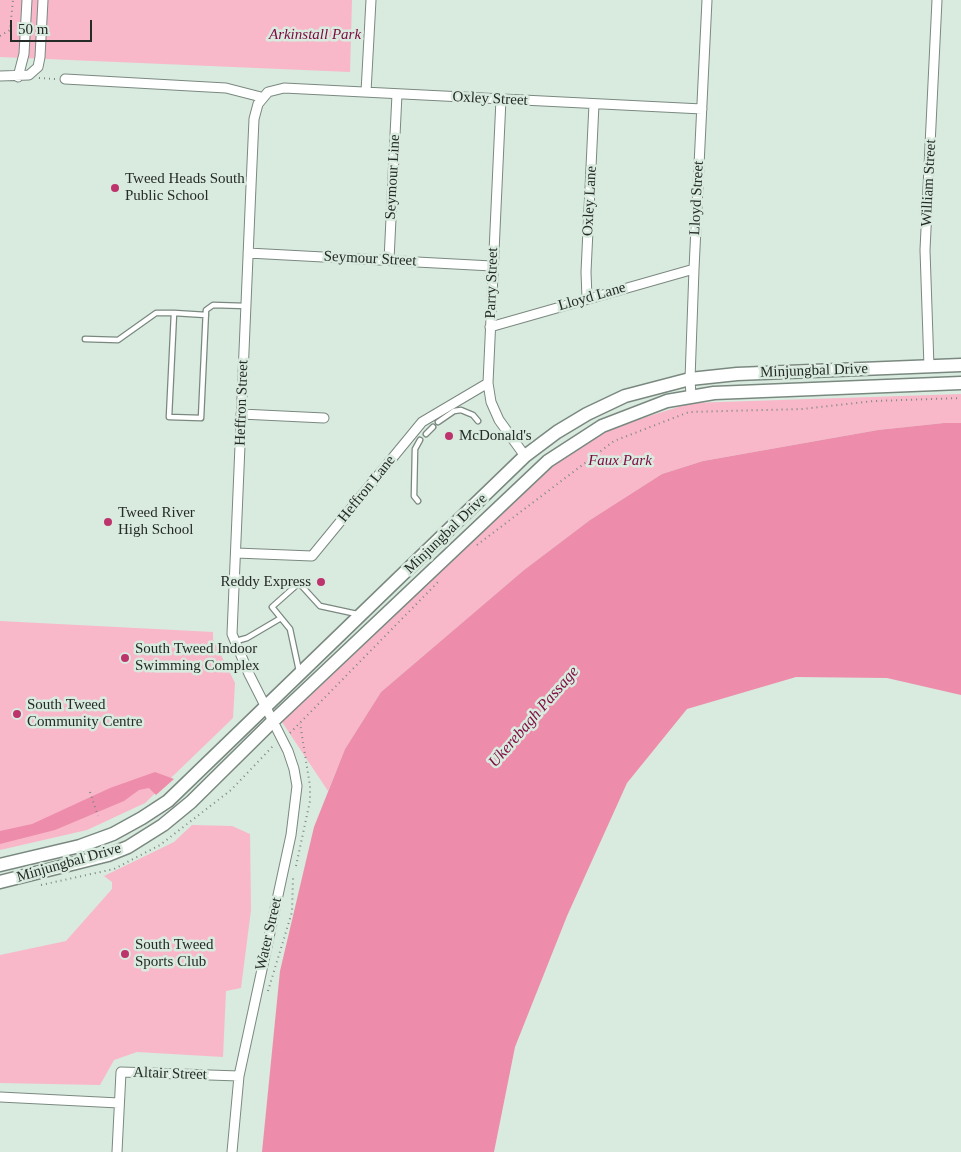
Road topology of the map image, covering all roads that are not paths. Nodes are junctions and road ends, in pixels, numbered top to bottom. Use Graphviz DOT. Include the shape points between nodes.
graph roads {
  1 [pos="27,0"];
  2 [pos="43,0"];
  3 [pos="371,0"];
  4 [pos="706,0"];
  5 [pos="937,0"];
  6 [pos="0,76"];
  7 [pos="18,77"];
  8 [pos="65,79"];
  9 [pos="366,92"];
  10 [pos="397,94"];
  11 [pos="261,97"];
  12 [pos="501,99"];
  13 [pos="594,104"];
  14 [pos="702,109"];
  15 [pos="248,253"];
  16 [pos="390,260"];
  17 [pos="492,266"];
  18 [pos="694,269"];
  19 [pos="587,298"];
  20 [pos="246,306"];
  21 [pos="174,313"];
  22 [pos="206,314"];
  23 [pos="490,326"];
  24 [pos="85,339"];
  25 [pos="961,365"];
  26 [pos="929,367"];
  27 [pos="690,379"];
  28 [pos="488,382"];
  29 [pos="961,382"];
  30 [pos="691,396"];
  31 [pos="242,414"];
  32 [pos="324,418"];
  33 [pos="478,421"];
  34 [pos="438,422"];
  35 [pos="433,427"];
  36 [pos="426,434"];
  37 [pos="420,440"];
  38 [pos="525,456"];
  39 [pos="418,501"];
  40 [pos="236,553"];
  41 [pos="362,615"];
  42 [pos="281,618"];
  43 [pos="233,641"];
  44 [pos="300,675"];
  45 [pos="266,708"];
  46 [pos="273,721"];
  47 [pos="0,864"];
  48 [pos="0,882"];
  49 [pos="238,1076"];
  50 [pos="0,1097"];
  51 [pos="119,1103"];
  52 [pos="117,1152"];
  53 [pos="232,1152"];
  1 -- 7 [label="street" via="24,54"];
  2 -- 7 [label="street" via="38,65 32,73"];
  3 -- 9 [label="street"];
  4 -- 14 [label="street, Lloyd Street"];
  5 -- 26 [label="street, William Street" via="925,250"];
  6 -- 7 [label="street"];
  8 -- 11 [label="street" via="226,88"];
  9 -- 10 [label="street, Oxley Street"];
  9 -- 11 [label="street, Oxley Street" via="278,88"];
  10 -- 12 [label="street, Oxley Street"];
  10 -- 16 [label="street, Seymour Line"];
  11 -- 15 [label="street, Heffron Street" via="254,119"];
  12 -- 13 [label="street, Oxley Street"];
  12 -- 17 [label="street, Parry Street"];
  13 -- 14 [label="street, Oxley Street"];
  13 -- 19 [label="street, Oxley Lane"];
  14 -- 18 [label="street, Lloyd Street"];
  15 -- 16 [label="street, Seymour Street"];
  15 -- 20 [label="street, Heffron Street"];
  16 -- 17 [label="street, Seymour Street"];
  17 -- 23 [label="street, Parry Street"];
  18 -- 19 [label="street, Lloyd Lane"];
  18 -- 27 [label="street, Lloyd Street"];
  19 -- 23 [label="street, Lloyd Lane"];
  20 -- 22 [label="lane" via="213,305"];
  20 -- 31 [label="street, Heffron Street"];
  21 -- 22 [label="lane"];
  21 -- 22 [label="lane" via="169,417 201,418"];
  21 -- 24 [label="lane" via="156,313 118,340"];
  23 -- 28 [label="street, Parry Street"];
  25 -- 26 [label="main road, Minjungbal Drive"];
  26 -- 27 [label="main road, Minjungbal Drive"];
  27 -- 30 [label="street, Lloyd Street"];
  27 -- 38 [label="main road, Minjungbal Drive" via="625,396 594,410"];
  28 -- 38 [label="street, Parry Street" via="491,402 499,420"];
  28 -- 40 [label="street, Heffron Lane" via="422,422 312,556"];
  29 -- 30 [label="main road, Minjungbal Drive"];
  30 -- 46 [label="main road, Minjungbal Drive" via="647,407 602,426 548,461"];
  31 -- 32 [label="street"];
  31 -- 40 [label="street, Heffron Street"];
  33 -- 34 [label="lane" via="461,410"];
  35 -- 36 [label="lane"];
  37 -- 39 [label="lane" via="415,449 414,496"];
  38 -- 41 [label="main road, Minjungbal Drive"];
  40 -- 43 [label="street, Heffron Street"];
  41 -- 42 [label="lane" via="320,606 299,583 272,607"];
  41 -- 44 [label="main road, Minjungbal Drive"];
  42 -- 43 [label="lane" via="248,638"];
  42 -- 44 [label="lane" via="290,629"];
  43 -- 45 [label="street, Heffron Street"];
  44 -- 45 [label="main road, Minjungbal Drive"];
  45 -- 46 [label="street, Heffron Street"];
  45 -- 47 [label="main road, Minjungbal Drive" via="197,775 142,818 113,834 80,846"];
  46 -- 48 [label="main road, Minjungbal Drive" via="192,802 128,847 91,860"];
  46 -- 49 [label="street, Water Street" via="294,769 297,786 295,814"];
  49 -- 51 [label="street, Altair Street" via="121,1072"];
  49 -- 53 [label="street, Water Street"];
  50 -- 51 [label="street"];
  51 -- 52 [label="street, Altair Street"];
}
